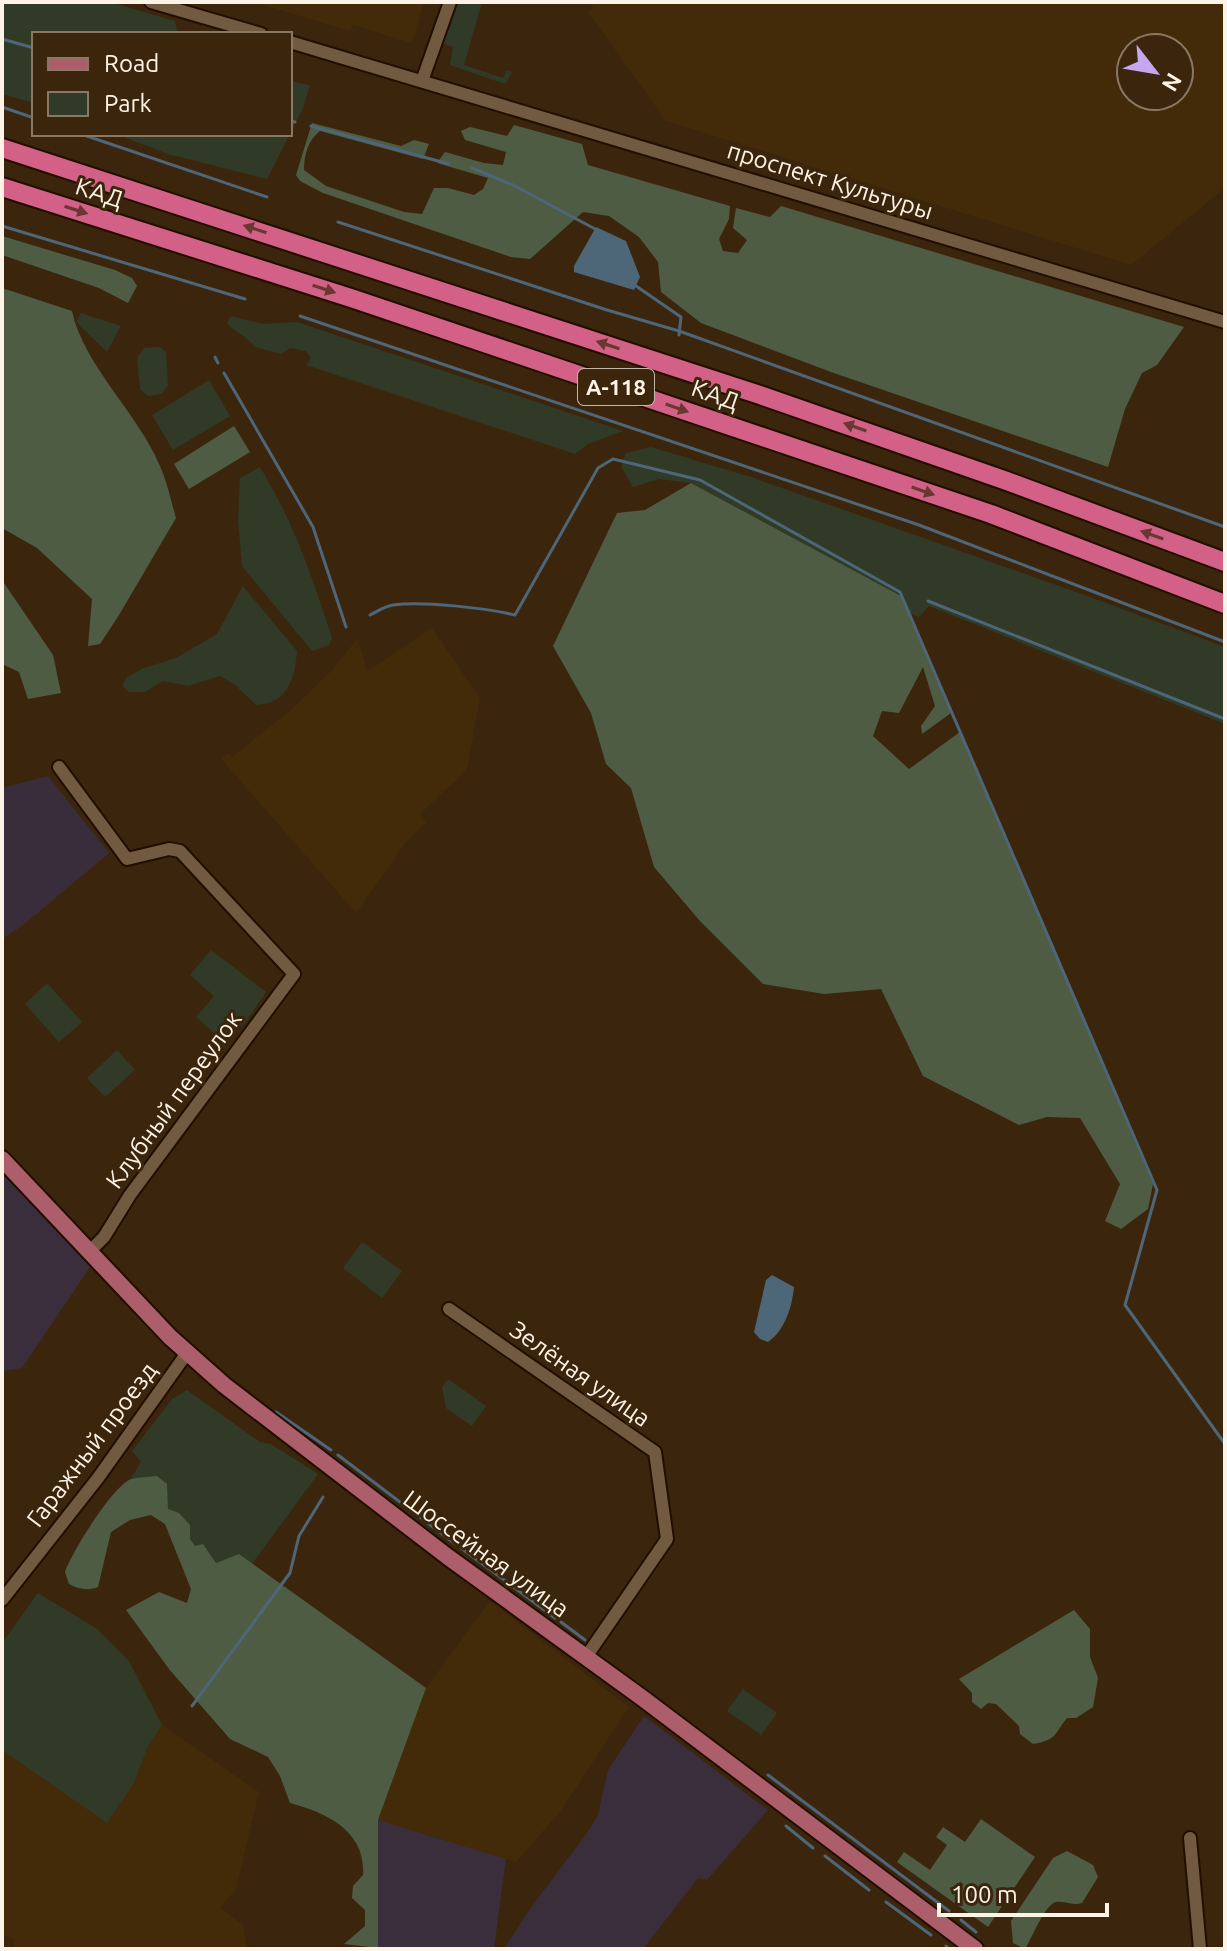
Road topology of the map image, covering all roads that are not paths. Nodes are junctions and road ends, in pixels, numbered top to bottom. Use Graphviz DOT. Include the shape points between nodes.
graph roads {
  1 [pos="151,2"];
  2 [pos="450,2"];
  3 [pos="254,32"];
  4 [pos="292,43"];
  5 [pos="422,81"];
  6 [pos="2,148"];
  7 [pos="2,187"];
  8 [pos="1225,322"];
  9 [pos="1225,562"];
  10 [pos="1225,604"];
  11 [pos="59,767"];
  12 [pos="2,1159"];
  13 [pos="89,1252"];
  14 [pos="449,1309"];
  15 [pos="187,1353"];
  16 [pos="2,1600"];
  17 [pos="586,1657"];
  18 [pos="1190,1838"];
  19 [pos="975,1949"];
  20 [pos="1200,1949"];
  1 -- 3 [label="street"];
  2 -- 5 [label="street"];
  4 -- 5 [label="street, проспект Культуры"];
  5 -- 8 [label="street, проспект Культуры"];
  9 -- 6 [label="highway, КАД / А-118, one-way" via="821,415"];
  7 -- 10 [label="highway, КАД / А-118, one-way" via="351,298 991,514"];
  11 -- 13 [label="street, Клубный переулок" via="127,859 180,851 294,974"];
  12 -- 13 [label="main road, Шоссейная улица"];
  13 -- 15 [label="main road, Шоссейная улица"];
  14 -- 17 [label="street, Зелёная улица" via="655,1452 667,1539"];
  15 -- 16 [label="street, Гаражный проезд"];
  15 -- 17 [label="main road, Шоссейная улица" via="340,1475"];
  17 -- 19 [label="main road, Шоссейная улица"];
  18 -- 20 [label="street"];
}
